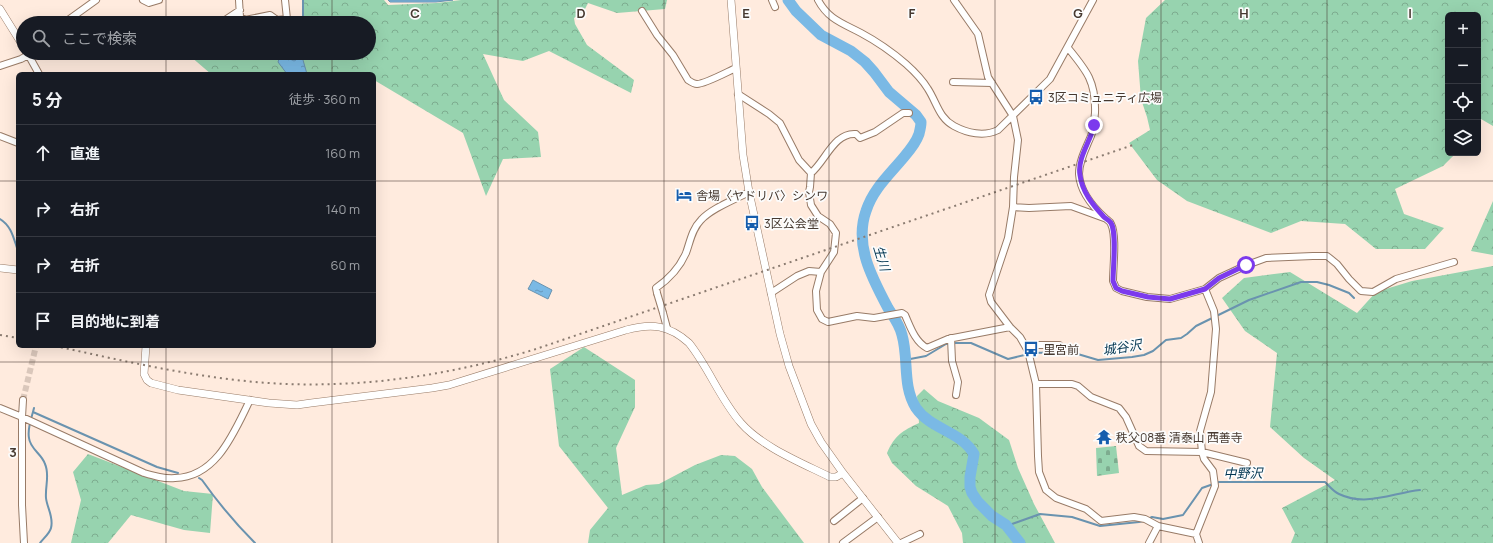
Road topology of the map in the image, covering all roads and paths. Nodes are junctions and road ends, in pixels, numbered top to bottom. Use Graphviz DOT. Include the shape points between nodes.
graph roads {
  1 [pos="96,0"];
  2 [pos="143,0"];
  3 [pos="159,0"];
  4 [pos="239,0"];
  5 [pos="285,0"];
  6 [pos="731,0"];
  7 [pos="772,0"];
  8 [pos="818,0"];
  9 [pos="954,0"];
  10 [pos="1093,0"];
  11 [pos="775,7"];
  12 [pos="0,9"];
  13 [pos="240,10"];
  14 [pos="642,11"];
  15 [pos="74,16"];
  16 [pos="231,16"];
  17 [pos="240,16"];
  18 [pos="287,16"];
  19 [pos="16,35"];
  20 [pos="1068,48"];
  21 [pos="16,59"];
  22 [pos="32,60"];
  23 [pos="0,66"];
  24 [pos="736,68"];
  25 [pos="38,72"];
  26 [pos="953,82"];
  27 [pos="992,83"];
  28 [pos="738,94"];
  29 [pos="909,112"];
  30 [pos="1012,116"];
  31 [pos="0,136"];
  32 [pos="16,142"];
  33 [pos="811,173"];
  34 [pos="749,192"];
  35 [pos="1013,206"];
  36 [pos="1104,218"];
  37 [pos="1454,262"];
  38 [pos="0,268"];
  39 [pos="16,270"];
  40 [pos="821,272"];
  41 [pos="1206,290"];
  42 [pos="771,294"];
  43 [pos="1010,327"];
  44 [pos="667,328"];
  45 [pos="951,339"];
  46 [pos="1025,345"];
  47 [pos="1059,345"];
  48 [pos="146,348"];
  49 [pos="1036,384"];
  50 [pos="956,395"];
  51 [pos="23,400"];
  52 [pos="250,400"];
  53 [pos="0,408"];
  54 [pos="24,418"];
  55 [pos="1202,452"];
  56 [pos="1246,463"];
  57 [pos="843,473"];
  58 [pos="863,498"];
  59 [pos="878,517"];
  60 [pos="834,521"];
  61 [pos="1158,526"];
  62 [pos="920,534"];
  63 [pos="1196,534"];
  64 [pos="24,543"];
  65 [pos="842,543"];
  66 [pos="899,543"];
  67 [pos="1150,543"];
  68 [pos="1199,543"];
  1 -- 15 [label="street"];
  2 -- 3 [label="street" via="149,3"];
  4 -- 13 [label="street"];
  5 -- 18 [label="street"];
  6 -- 24 [label="street"];
  7 -- 11 [label="street"];
  8 -- 30 [label="street" via="832,18 872,40 917,74 945,120 954,126 976,133 991,134"];
  9 -- 27 [label="street" via="978,34"];
  10 -- 20 [label="street"];
  12 -- 19 [label="street"];
  13 -- 16 [label="street"];
  13 -- 17 [label="street"];
  14 -- 24 [label="street" via="691,83 704,82"];
  20 -- 30 [label="street" via="1050,79"];
  20 -- 36 [label="street" via="1088,74 1095,92 1094,125 1082,156 1079,174 1090,201"];
  21 -- 23 [label="street"];
  22 -- 25 [label="street"];
  24 -- 28 [label="street"];
  26 -- 27 [label="street"];
  27 -- 30 [label="street"];
  28 -- 33 [label="street" via="780,123 799,160"];
  28 -- 34 [label="street" via="741,145"];
  29 -- 33 [label="street" via="903,113 870,135 860,138 856,134 847,134 835,144 817,169"];
  30 -- 35 [label="street" via="1018,140"];
  31 -- 32 [label="street"];
  33 -- 40 [label="street" via="808,192 811,205 818,216 830,224 836,233 834,252"];
  34 -- 42 [label="street"];
  34 -- 44 [label="street, bridge" via="700,220 680,264 670,277 656,288"];
  35 -- 36 [label="street" via="1071,206"];
  35 -- 43 [label="street" via="1008,238 989,295 991,302"];
  36 -- 41 [label="street" via="1111,222 1114,231 1113,281 1116,288 1148,297 1170,299"];
  37 -- 41 [label="street" via="1396,279 1373,292 1361,291 1327,256 1266,258 1219,278"];
  38 -- 39 [label="street"];
  40 -- 42 [label="street" via="809,271"];
  40 -- 45 [label="street" via="816,291 817,310 822,319 828,322 857,316 874,318 905,315 915,336 927,348"];
  41 -- 55 [label="street" via="1214,311 1216,329 1211,392 1200,431"];
  42 -- 57 [label="street" via="789,366 811,424"];
  43 -- 45 [label="street"];
  43 -- 46 [label="street"];
  44 -- 52 [label="street" via="649,325 637,327 456,383 432,388 297,405"];
  44 -- 57 [label="street" via="682,336 692,347 733,412 749,431 760,440 830,477"];
  45 -- 50 [label="street" via="958,382"];
  46 -- 47 [label="street"];
  46 -- 49 [label="street"];
  48 -- 52 [label="street" via="144,369 151,384"];
  49 -- 55 [label="street" via="1072,384 1091,397 1119,408 1126,416 1139,446 1146,451"];
  49 -- 61 [label="street" via="1038,456 1046,490 1056,498 1086,509 1101,521 1134,517"];
  51 -- 54 [label="street"];
  52 -- 54 [label="street" via="220,454 200,471 190,476 175,478 161,478 144,473"];
  53 -- 54 [label="street"];
  54 -- 64 [label="street"];
  55 -- 56 [label="street"];
  55 -- 63 [label="street" via="1204,459 1214,471 1215,486"];
  57 -- 58 [label="street"];
  58 -- 59 [label="street"];
  58 -- 60 [label="street"];
  59 -- 65 [label="street"];
  59 -- 66 [label="street"];
  61 -- 63 [label="street"];
  61 -- 67 [label="street"];
  62 -- 66 [label="street"];
  63 -- 68 [label="street"];
}
